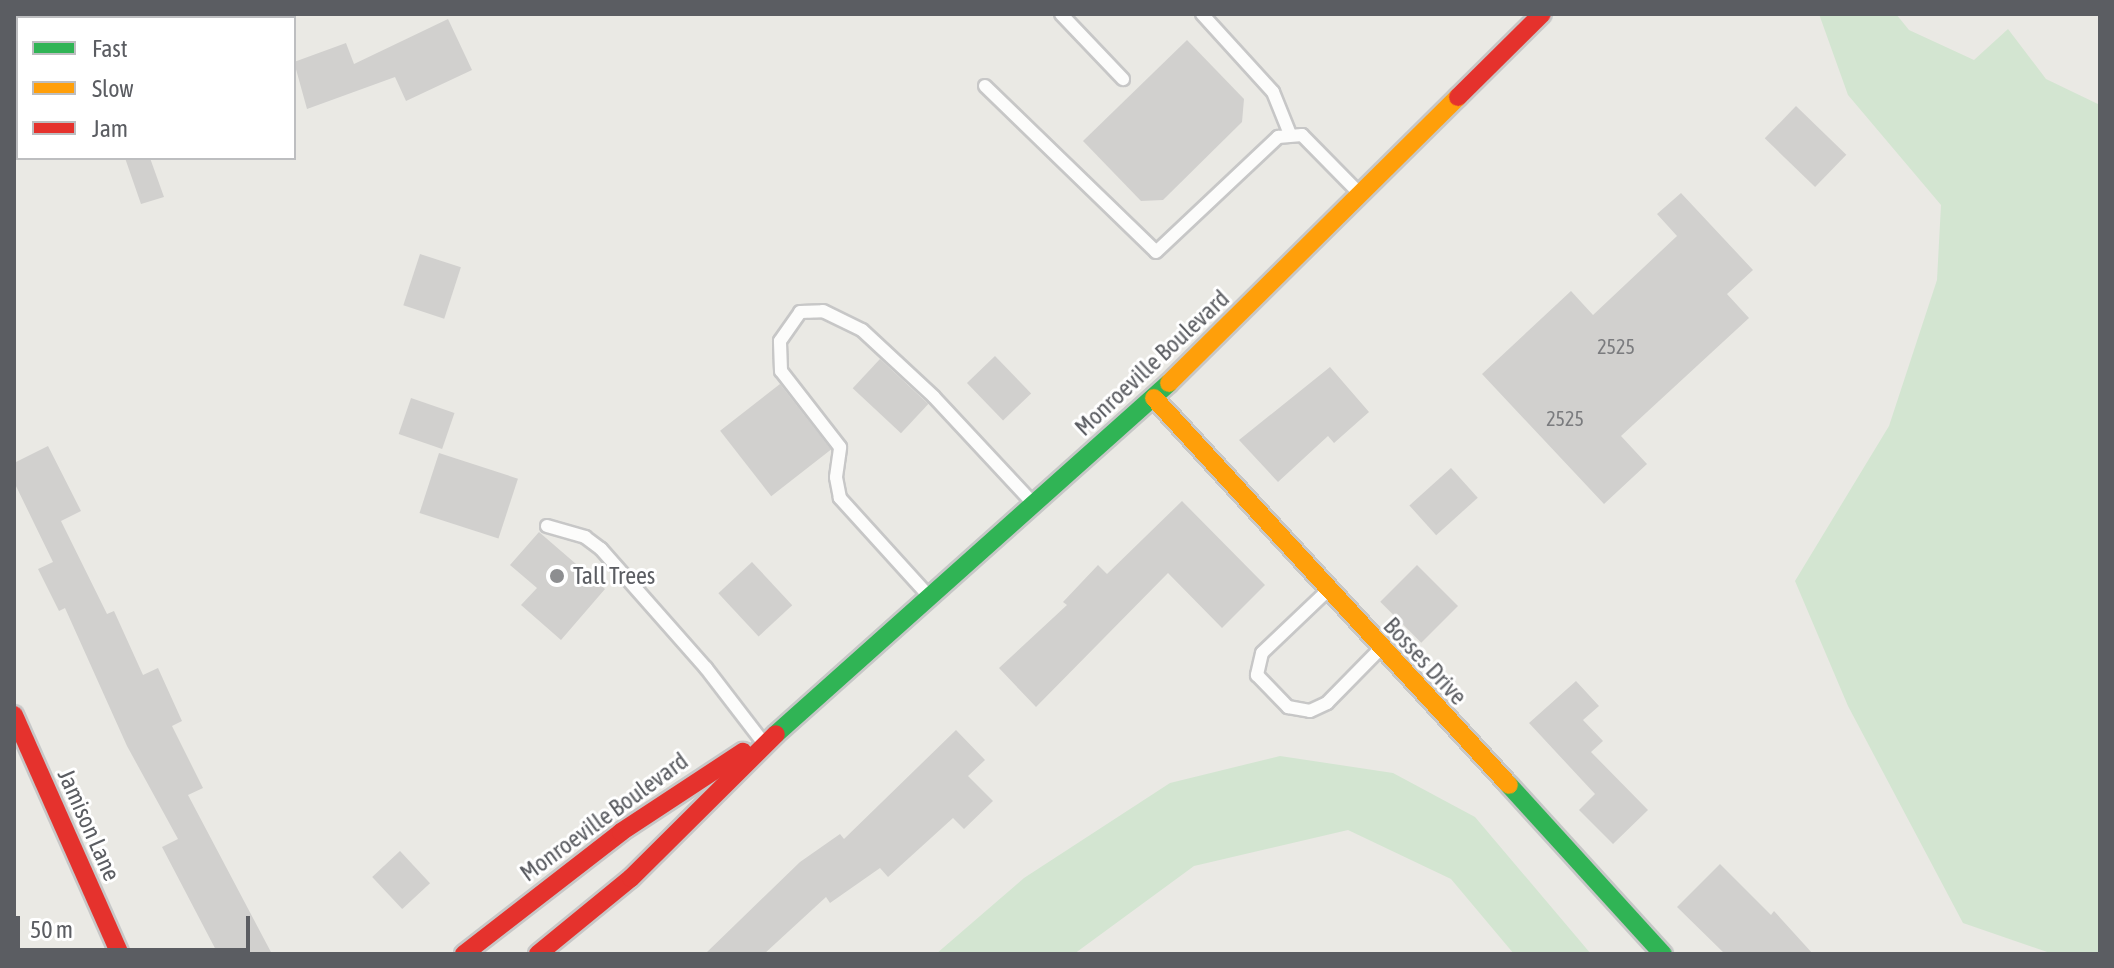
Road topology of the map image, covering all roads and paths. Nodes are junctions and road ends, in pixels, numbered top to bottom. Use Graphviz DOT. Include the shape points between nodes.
graph roads {
  1 [pos="1061,14"];
  2 [pos="1202,14"];
  3 [pos="1542,14"];
  4 [pos="1123,79"];
  5 [pos="985,86"];
  6 [pos="1290,134"];
  7 [pos="1360,194"];
  8 [pos="1154,398"];
  9 [pos="1034,504"];
  10 [pos="547,526"];
  11 [pos="1328,590"];
  12 [pos="930,597"];
  13 [pos="1381,648"];
  14 [pos="14,715"];
  15 [pos="779,731"];
  16 [pos="762,741"];
  17 [pos="120,954"];
  18 [pos="464,954"];
  19 [pos="538,954"];
  20 [pos="1663,954"];
  1 -- 4 [label="lane"];
  2 -- 6 [label="lane" via="1273,92"];
  3 -- 7 [label="main road, Monroeville Boulevard"];
  5 -- 6 [label="lane" via="1156,252 1247,162"];
  6 -- 7 [label="lane" via="1310,142"];
  7 -- 8 [label="main road, Monroeville Boulevard"];
  8 -- 9 [label="main road, Monroeville Boulevard"];
  8 -- 11 [label="main road, Bosses Drive"];
  9 -- 12 [label="main road, Monroeville Boulevard"];
  9 -- 12 [label="lane" via="934,397 862,330 809,309 786,327 778,358 781,371 838,443 840,498"];
  10 -- 16 [label="lane" via="585,537 601,549"];
  11 -- 13 [label="main road, Bosses Drive"];
  11 -- 13 [label="lane" via="1262,653 1257,675 1288,707 1310,711 1327,703"];
  12 -- 15 [label="main road, Monroeville Boulevard"];
  13 -- 20 [label="main road, Bosses Drive"];
  14 -- 17 [label="main road, Jamison Lane"];
  15 -- 16 [label="main road, Monroeville Boulevard"];
  15 -- 19 [label="main road, Monroeville Boulevard" via="631,878"];
  16 -- 18 [label="main road, Monroeville Boulevard" via="621,832"];
}
